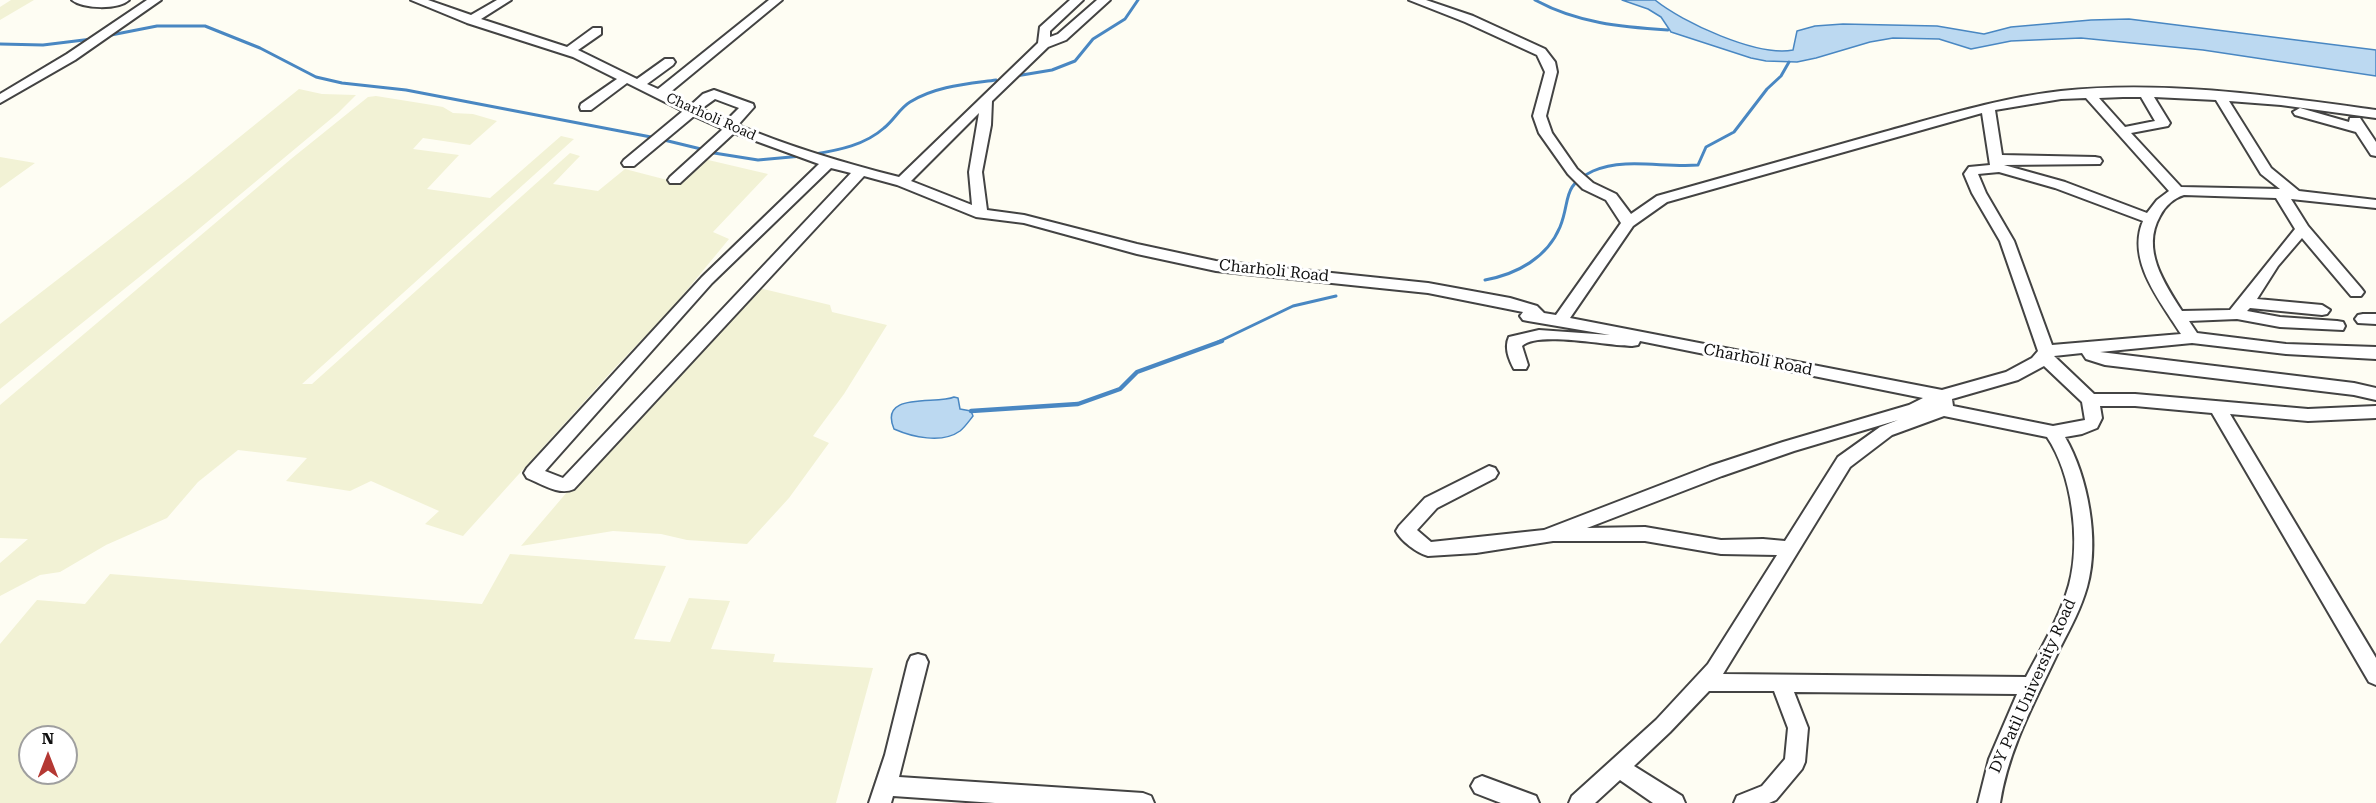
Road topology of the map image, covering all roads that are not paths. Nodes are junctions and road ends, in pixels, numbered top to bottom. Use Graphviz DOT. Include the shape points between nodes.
graph roads {
  1 [pos="78,0"];
  2 [pos="123,0"];
  3 [pos="155,0"];
  4 [pos="417,0"];
  5 [pos="505,0"];
  6 [pos="776,0"];
  7 [pos="1077,0"];
  8 [pos="1104,0"];
  9 [pos="1415,0"];
  10 [pos="442,4"];
  11 [pos="471,20"];
  12 [pos="597,31"];
  13 [pos="1044,44"];
  14 [pos="569,51"];
  15 [pos="669,62"];
  16 [pos="626,78"];
  17 [pos="638,84"];
  18 [pos="2144,92"];
  19 [pos="2088,93"];
  20 [pos="660,94"];
  21 [pos="2220,96"];
  22 [pos="0,99"];
  23 [pos="985,99"];
  24 [pos="2259,99"];
  25 [pos="586,107"];
  26 [pos="1988,107"];
  27 [pos="692,110"];
  28 [pos="2348,110"];
  29 [pos="2376,114"];
  30 [pos="730,128"];
  31 [pos="2360,129"];
  32 [pos="2123,131"];
  33 [pos="2376,152"];
  34 [pos="2095,161"];
  35 [pos="828,163"];
  36 [pos="1996,163"];
  37 [pos="629,164"];
  38 [pos="860,172"];
  39 [pos="675,180"];
  40 [pos="902,182"];
  41 [pos="2177,192"];
  42 [pos="2287,194"];
  43 [pos="2376,204"];
  44 [pos="981,214"];
  45 [pos="2150,219"];
  46 [pos="1628,223"];
  47 [pos="2302,229"];
  48 [pos="2356,292"];
  49 [pos="2242,308"];
  50 [pos="2322,310"];
  51 [pos="2178,316"];
  52 [pos="1560,321"];
  53 [pos="2337,326"];
  54 [pos="1642,336"];
  55 [pos="2192,338"];
  56 [pos="2085,346"];
  57 [pos="2376,353"];
  58 [pos="2045,354"];
  59 [pos="1520,365"];
  60 [pos="2376,394"];
  61 [pos="2090,400"];
  62 [pos="1942,403"];
  63 [pos="2218,408"];
  64 [pos="2376,412"];
  65 [pos="2053,432"];
  66 [pos="1489,473"];
  67 [pos="1545,537"];
  68 [pos="1790,549"];
  69 [pos="918,662"];
  70 [pos="2376,676"];
  71 [pos="1703,682"];
  72 [pos="1781,684"];
  73 [pos="2031,686"];
  74 [pos="1618,766"];
  75 [pos="1482,786"];
  76 [pos="883,794"];
  77 [pos="1663,801"];
  78 [pos="1143,803"];
  79 [pos="1528,803"];
  80 [pos="1580,803"];
  81 [pos="1745,803"];
  82 [pos="1989,803"];
  1 -- 2 [label="street" via="113,4"];
  3 -- 22 [label="street"];
  4 -- 10 [label="street, Charholi Road"];
  5 -- 11 [label="street"];
  6 -- 20 [label="street"];
  7 -- 13 [label="street" via="1044,30"];
  8 -- 13 [label="street" via="1062,38"];
  9 -- 46 [label="street" via="1469,19 1541,52 1549,60 1548,91 1539,115 1550,144 1586,184 1615,200"];
  10 -- 11 [label="street, Charholi Road"];
  11 -- 14 [label="street, Charholi Road"];
  12 -- 14 [label="street"];
  13 -- 23 [label="street"];
  14 -- 16 [label="street, Charholi Road"];
  15 -- 17 [label="street"];
  16 -- 17 [label="street, Charholi Road"];
  16 -- 25 [label="street"];
  17 -- 20 [label="street, Charholi Road"];
  18 -- 19 [label="street"];
  18 -- 21 [label="street"];
  18 -- 32 [label="street" via="2163,123"];
  19 -- 26 [label="street"];
  19 -- 32 [label="street"];
  20 -- 27 [label="street, Charholi Road"];
  21 -- 24 [label="street"];
  21 -- 42 [label="street" via="2266,171"];
  23 -- 40 [label="street"];
  23 -- 44 [label="street" via="985,128 976,168"];
  24 -- 28 [label="street"];
  24 -- 31 [label="street"];
  26 -- 36 [label="street"];
  26 -- 46 [label="street" via="1694,188 1662,199"];
  27 -- 30 [label="street, Charholi Road"];
  27 -- 30 [label="street" via="714,94 748,107"];
  27 -- 37 [label="street"];
  28 -- 29 [label="street"];
  28 -- 31 [label="street"];
  30 -- 35 [label="street, Charholi Road"];
  30 -- 39 [label="street"];
  31 -- 33 [label="street"];
  32 -- 41 [label="street"];
  34 -- 36 [label="street"];
  35 -- 38 [label="street, Charholi Road"];
  35 -- 38 [label="street" via="707,280 533,473 564,486 568,484"];
  36 -- 45 [label="street"];
  36 -- 58 [label="street" via="1971,174 2007,241"];
  38 -- 40 [label="street, Charholi Road"];
  40 -- 44 [label="street, Charholi Road"];
  41 -- 42 [label="street"];
  41 -- 45 [label="street"];
  42 -- 43 [label="street"];
  42 -- 47 [label="street"];
  44 -- 52 [label="street, Charholi Road" via="1010,219 1049,235 1134,257 1228,274 1289,277 1367,288"];
  45 -- 51 [label="street" via="2144,238 2146,257"];
  46 -- 52 [label="street"];
  47 -- 48 [label="street"];
  47 -- 49 [label="street"];
  49 -- 50 [label="street"];
  49 -- 51 [label="street"];
  49 -- 53 [label="street" via="2280,322"];
  51 -- 55 [label="street"];
  52 -- 54 [label="street, Charholi Road"];
  54 -- 59 [label="street" via="1629,341 1525,337 1515,341 1514,346"];
  54 -- 62 [label="street, Charholi Road"];
  55 -- 56 [label="street"];
  55 -- 57 [label="street" via="2286,349"];
  56 -- 58 [label="street"];
  56 -- 60 [label="street" via="2092,355 2105,359"];
  58 -- 61 [label="street"];
  58 -- 62 [label="street" via="2012,376"];
  61 -- 63 [label="street"];
  61 -- 65 [label="street" via="2094,418 2091,424"];
  62 -- 65 [label="street, Charholi Road"];
  62 -- 67 [label="street" via="1789,446"];
  62 -- 68 [label="street" via="1886,431 1844,462"];
  63 -- 64 [label="street" via="2308,415"];
  63 -- 70 [label="street"];
  65 -- 73 [label="street, DY Patil University Road" via="2064,446 2079,496 2081,570 2071,605"];
  66 -- 67 [label="street" via="1431,503 1405,531 1428,549"];
  67 -- 68 [label="street" via="1645,534 1721,547"];
  68 -- 71 [label="street"];
  69 -- 76 [label="street"];
  71 -- 72 [label="street"];
  71 -- 74 [label="street" via="1663,726"];
  72 -- 73 [label="street"];
  72 -- 81 [label="street" via="1798,728 1795,762 1769,793"];
  73 -- 82 [label="street, DY Patil University Road" via="1993,773"];
  74 -- 77 [label="street"];
  74 -- 80 [label="street"];
  75 -- 79 [label="street"];
  76 -- 78 [label="street"];
}
